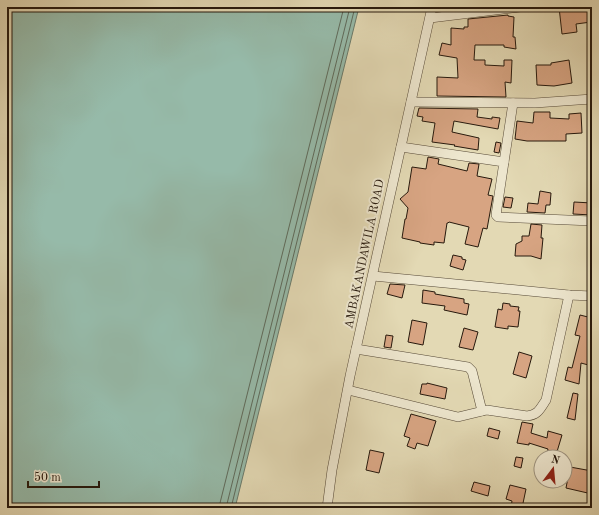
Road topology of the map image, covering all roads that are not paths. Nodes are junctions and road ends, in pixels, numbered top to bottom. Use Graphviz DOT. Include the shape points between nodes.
graph roads {
  1 [pos="432,7"];
  2 [pos="520,7"];
  3 [pos="430,18"];
  4 [pos="592,99"];
  5 [pos="411,102"];
  6 [pos="513,103"];
  7 [pos="401,147"];
  8 [pos="504,162"];
  9 [pos="592,221"];
  10 [pos="373,276"];
  11 [pos="569,295"];
  12 [pos="592,296"];
  13 [pos="356,350"];
  14 [pos="348,390"];
  15 [pos="482,412"];
  16 [pos="327,508"];
  1 -- 3 [label="street, AMBAKANDAWILA ROAD"];
  2 -- 3 [label="street"];
  3 -- 5 [label="street, AMBAKANDAWILA ROAD"];
  4 -- 6 [label="street"];
  5 -- 6 [label="street"];
  5 -- 7 [label="street, AMBAKANDAWILA ROAD"];
  6 -- 8 [label="street"];
  7 -- 8 [label="street"];
  7 -- 10 [label="street, AMBAKANDAWILA ROAD"];
  8 -- 9 [label="street" via="496,215 498,217"];
  10 -- 11 [label="street"];
  10 -- 13 [label="street, AMBAKANDAWILA ROAD"];
  11 -- 12 [label="street"];
  11 -- 15 [label="street" via="546,400 539,411 527,416 487,410"];
  13 -- 14 [label="street, AMBAKANDAWILA ROAD"];
  13 -- 15 [label="street" via="468,367 472,371"];
  14 -- 15 [label="street" via="458,417"];
  14 -- 16 [label="street, AMBAKANDAWILA ROAD"];
}
